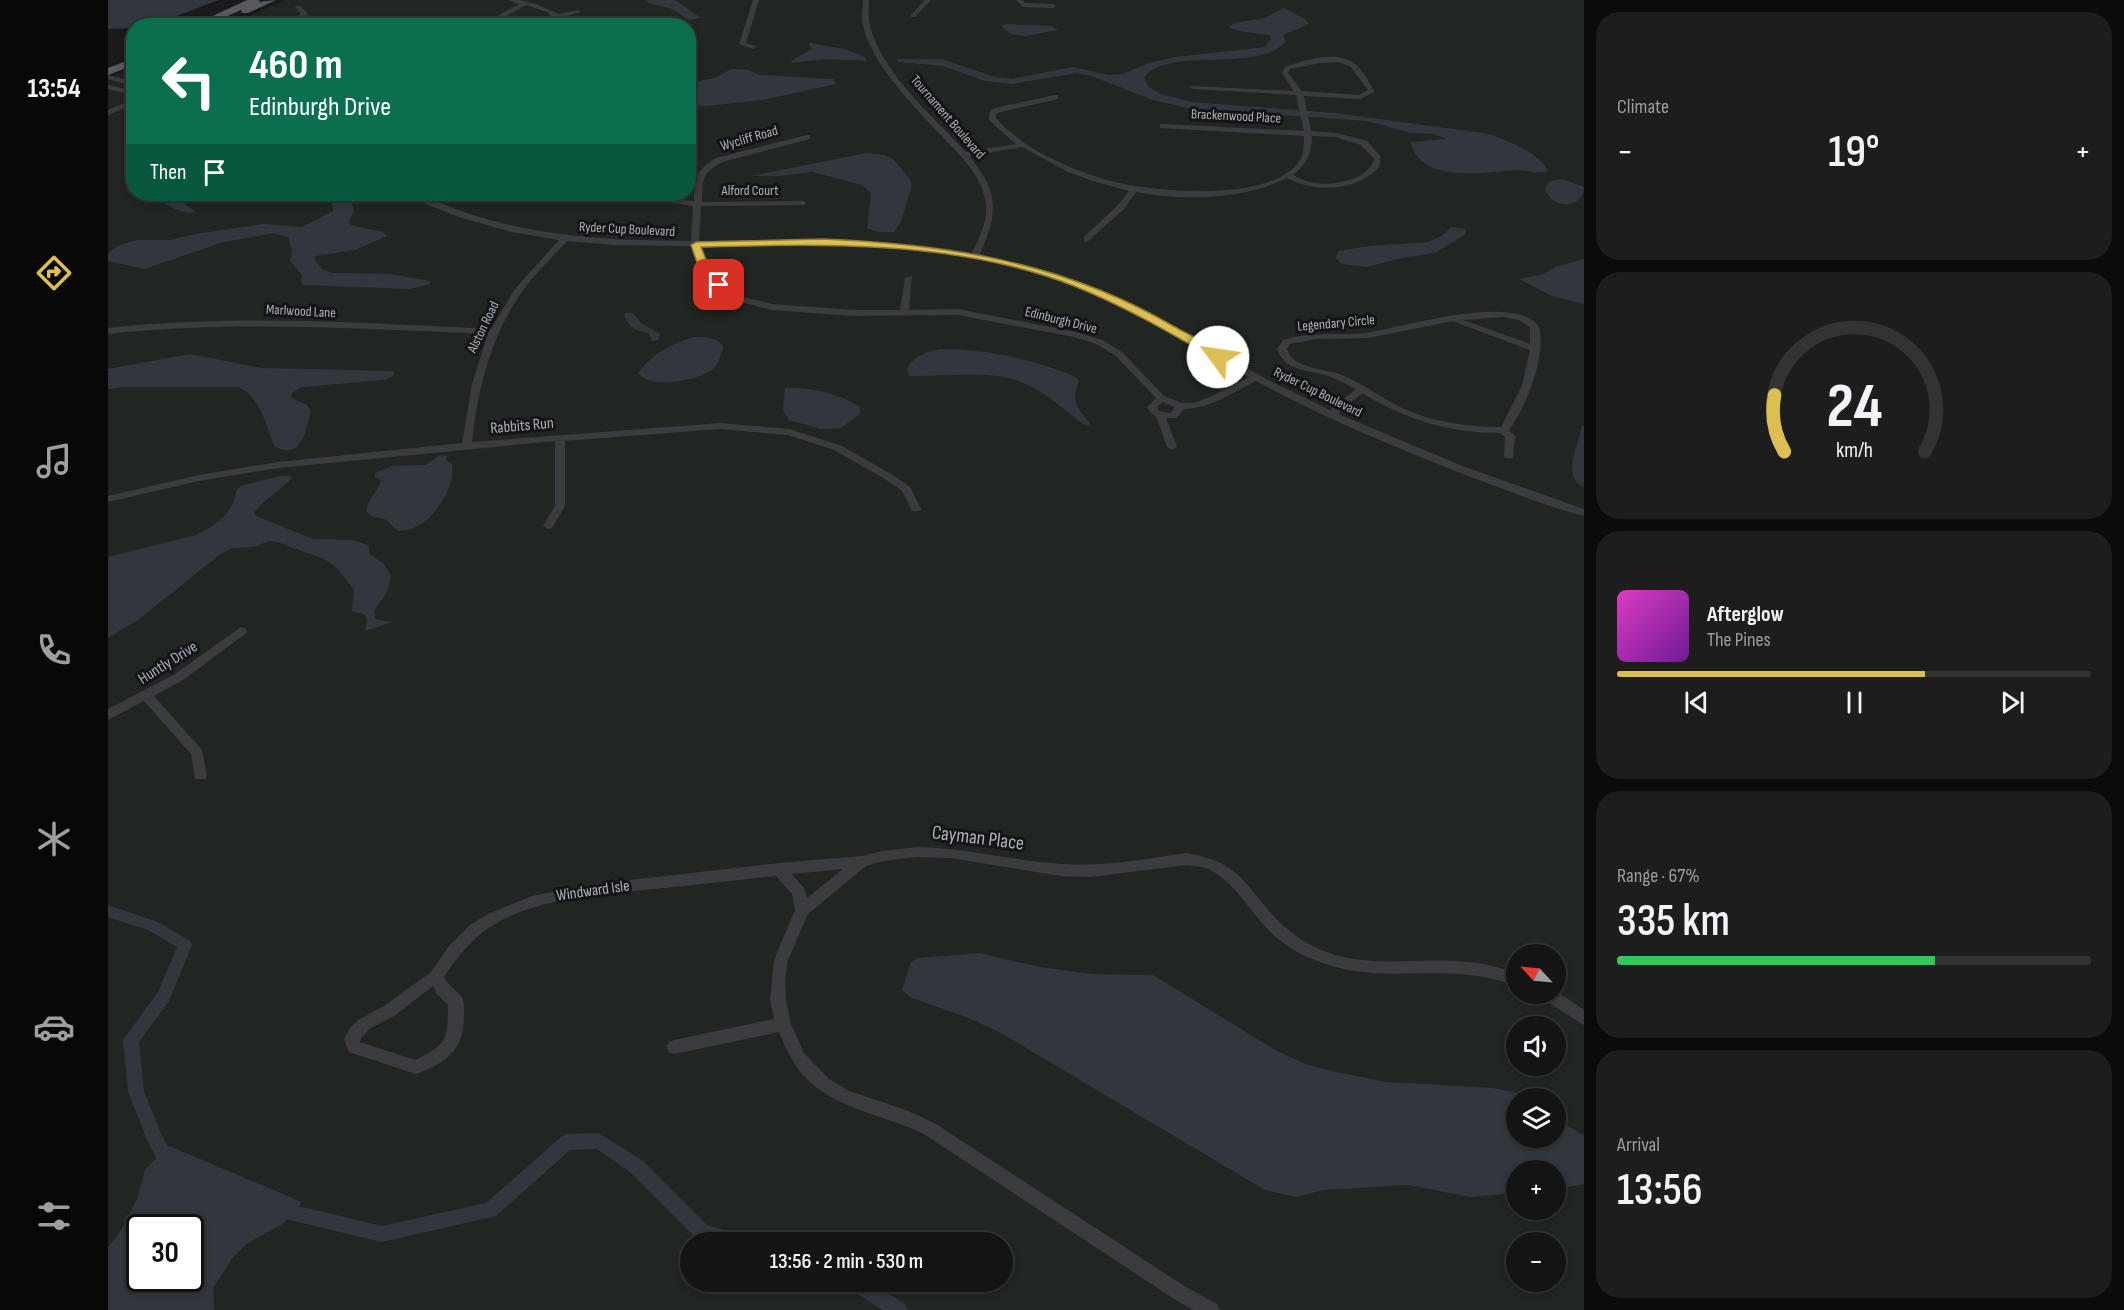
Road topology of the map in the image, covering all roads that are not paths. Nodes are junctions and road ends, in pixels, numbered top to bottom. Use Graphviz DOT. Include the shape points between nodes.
graph roads {
  1 [pos="255,0"];
  2 [pos="271,0"];
  3 [pos="511,0"];
  4 [pos="756,0"];
  5 [pos="866,0"];
  6 [pos="928,0"];
  7 [pos="1019,0"];
  8 [pos="525,3"];
  9 [pos="1053,6"];
  10 [pos="298,7"];
  11 [pos="578,12"];
  12 [pos="559,16"];
  13 [pos="913,16"];
  14 [pos="214,18"];
  15 [pos="231,18"];
  16 [pos="299,18"];
  17 [pos="498,18"];
  18 [pos="753,46"];
  19 [pos="126,56"];
  20 [pos="108,64"];
  21 [pos="126,64"];
  22 [pos="108,72"];
  23 [pos="108,77"];
  24 [pos="126,82"];
  25 [pos="108,87"];
  26 [pos="1193,87"];
  27 [pos="126,91"];
  28 [pos="1301,96"];
  29 [pos="1054,97"];
  30 [pos="126,104"];
  31 [pos="122,106"];
  32 [pos="126,107"];
  33 [pos="108,113"];
  34 [pos="1163,126"];
  35 [pos="1306,129"];
  36 [pos="807,137"];
  37 [pos="1023,145"];
  38 [pos="964,155"];
  39 [pos="1287,175"];
  40 [pos="1134,190"];
  41 [pos="427,201"];
  42 [pos="434,201"];
  43 [pos="673,201"];
  44 [pos="431,203"];
  45 [pos="802,203"];
  46 [pos="698,204"];
  47 [pos="564,238"];
  48 [pos="1087,239"];
  49 [pos="696,245"];
  50 [pos="975,256"];
  51 [pos="909,278"];
  52 [pos="903,312"];
  53 [pos="1452,319"];
  54 [pos="108,331"];
  55 [pos="494,332"];
  56 [pos="1535,349"];
  57 [pos="1256,378"];
  58 [pos="1362,389"];
  59 [pos="1161,398"];
  60 [pos="1182,406"];
  61 [pos="1161,414"];
  62 [pos="1330,415"];
  63 [pos="1504,430"];
  64 [pos="560,438"];
  65 [pos="466,446"];
  66 [pos="1172,447"];
  67 [pos="1509,456"];
  68 [pos="108,499"];
  69 [pos="916,509"];
  70 [pos="1584,513"];
  71 [pos="548,526"];
  72 [pos="242,631"];
  73 [pos="147,696"];
  74 [pos="108,715"];
  75 [pos="200,776"];
  76 [pos="862,862"];
  77 [pos="779,869"];
  78 [pos="802,910"];
  79 [pos="1506,975"];
  80 [pos="436,976"];
  81 [pos="1563,1004"];
  82 [pos="1584,1018"];
  83 [pos="783,1024"];
  84 [pos="674,1047"];
  85 [pos="1211,1310"];
  1 -- 14 [label="main road"];
  2 -- 15 [label="main road"];
  3 -- 8 [label="street"];
  4 -- 18 [label="street" via="742,44"];
  5 -- 38 [label="street, Tournament Boulevard" via="865,24 877,54"];
  6 -- 13 [label="street"];
  7 -- 9 [label="street" via="1023,5"];
  8 -- 12 [label="street"];
  8 -- 17 [label="street"];
  10 -- 16 [label="street" via="305,14"];
  11 -- 12 [label="street"];
  19 -- 20 [label="main road"];
  21 -- 22 [label="main road"];
  23 -- 24 [label="street"];
  25 -- 27 [label="street"];
  26 -- 28 [label="street"];
  28 -- 28 [label="street" via="1285,70 1330,59 1351,64 1372,91 1360,97"];
  28 -- 35 [label="street"];
  29 -- 37 [label="street" via="993,113 993,120"];
  30 -- 31 [label="street"];
  31 -- 32 [label="street"];
  31 -- 33 [label="street"];
  34 -- 35 [label="street, Brackenwood Place"];
  35 -- 39 [label="street" via="1305,158"];
  35 -- 39 [label="street, Brackenwood Place" via="1356,140 1374,151 1378,159 1376,169 1366,176 1330,185 1307,184"];
  36 -- 46 [label="street, Wycliff Road" via="712,164 699,177"];
  37 -- 38 [label="street"];
  37 -- 40 [label="street" via="1083,176"];
  38 -- 50 [label="street, Tournament Boulevard" via="984,184 990,206 987,228"];
  39 -- 40 [label="street" via="1257,186 1218,193 1180,195"];
  40 -- 48 [label="street"];
  41 -- 44 [label="street, Ryder Cup Boulevard"];
  42 -- 44 [label="street"];
  43 -- 46 [label="street, Alford Court"];
  44 -- 47 [label="street, Ryder Cup Boulevard" via="487,223"];
  45 -- 46 [label="street, Alford Court"];
  46 -- 49 [label="street, Wycliff Road"];
  47 -- 49 [label="street, Ryder Cup Boulevard"];
  47 -- 55 [label="street, Alston Road" via="518,291"];
  49 -- 50 [label="street, Ryder Cup Boulevard" via="851,242"];
  49 -- 52 [label="street, Edinburgh Drive" via="710,277 749,303 853,313"];
  50 -- 57 [label="street, Ryder Cup Boulevard" via="1040,271 1107,296"];
  51 -- 52 [label="street"];
  52 -- 59 [label="street, Edinburgh Drive" via="970,313 1091,339 1127,360"];
  53 -- 56 [label="street, Legendary Circle"];
  53 -- 56 [label="street, Legendary Circle" via="1505,314 1521,317 1536,330"];
  53 -- 58 [label="street, Legendary Circle" via="1366,336 1292,340 1284,345 1282,352 1293,364 1332,374"];
  54 -- 55 [label="street, Marlwood Lane" via="228,322"];
  55 -- 65 [label="street, Alston Road" via="477,376"];
  56 -- 63 [label="street, Legendary Circle" via="1530,380"];
  57 -- 60 [label="street" via="1196,406"];
  57 -- 62 [label="street, Ryder Cup Boulevard"];
  58 -- 62 [label="street"];
  58 -- 63 [label="street, Legendary Circle" via="1422,419 1472,429"];
  59 -- 60 [label="street, Edinburgh Drive"];
  59 -- 61 [label="street" via="1152,407"];
  60 -- 61 [label="street" via="1174,416"];
  61 -- 66 [label="street"];
  62 -- 70 [label="street, Ryder Cup Boulevard"];
  63 -- 67 [label="street" via="1510,436"];
  64 -- 65 [label="street, Rabbits Run"];
  64 -- 69 [label="street, Rabbits Run" via="720,426 789,432 838,448 889,477 906,489"];
  64 -- 71 [label="street" via="560,506"];
  65 -- 68 [label="street, Rabbits Run" via="278,465"];
  72 -- 73 [label="street, Huntly Drive" via="208,658"];
  73 -- 74 [label="street, Huntly Drive"];
  73 -- 75 [label="street" via="197,753"];
  76 -- 77 [label="street, Windward Isle"];
  76 -- 78 [label="street, Cayman Place"];
  76 -- 79 [label="street, Cayman Place" via="883,856 939,852 1090,871 1196,860 1234,879 1283,934 1327,960 1377,970 1470,967"];
  77 -- 78 [label="street" via="799,892"];
  77 -- 80 [label="street, Windward Isle" via="594,890 533,902 494,917 475,930 457,945"];
  78 -- 83 [label="street, Cayman Place" via="778,980"];
  80 -- 80 [label="street, Windward Isle" via="386,1013 356,1029 351,1039 354,1047 416,1067 440,1056 453,1038 457,1011 456,1002 442,989"];
  81 -- 82 [label="street"];
  83 -- 84 [label="street"];
  83 -- 85 [label="street, Cayman Place" via="806,1068 834,1092 930,1129"];
}
